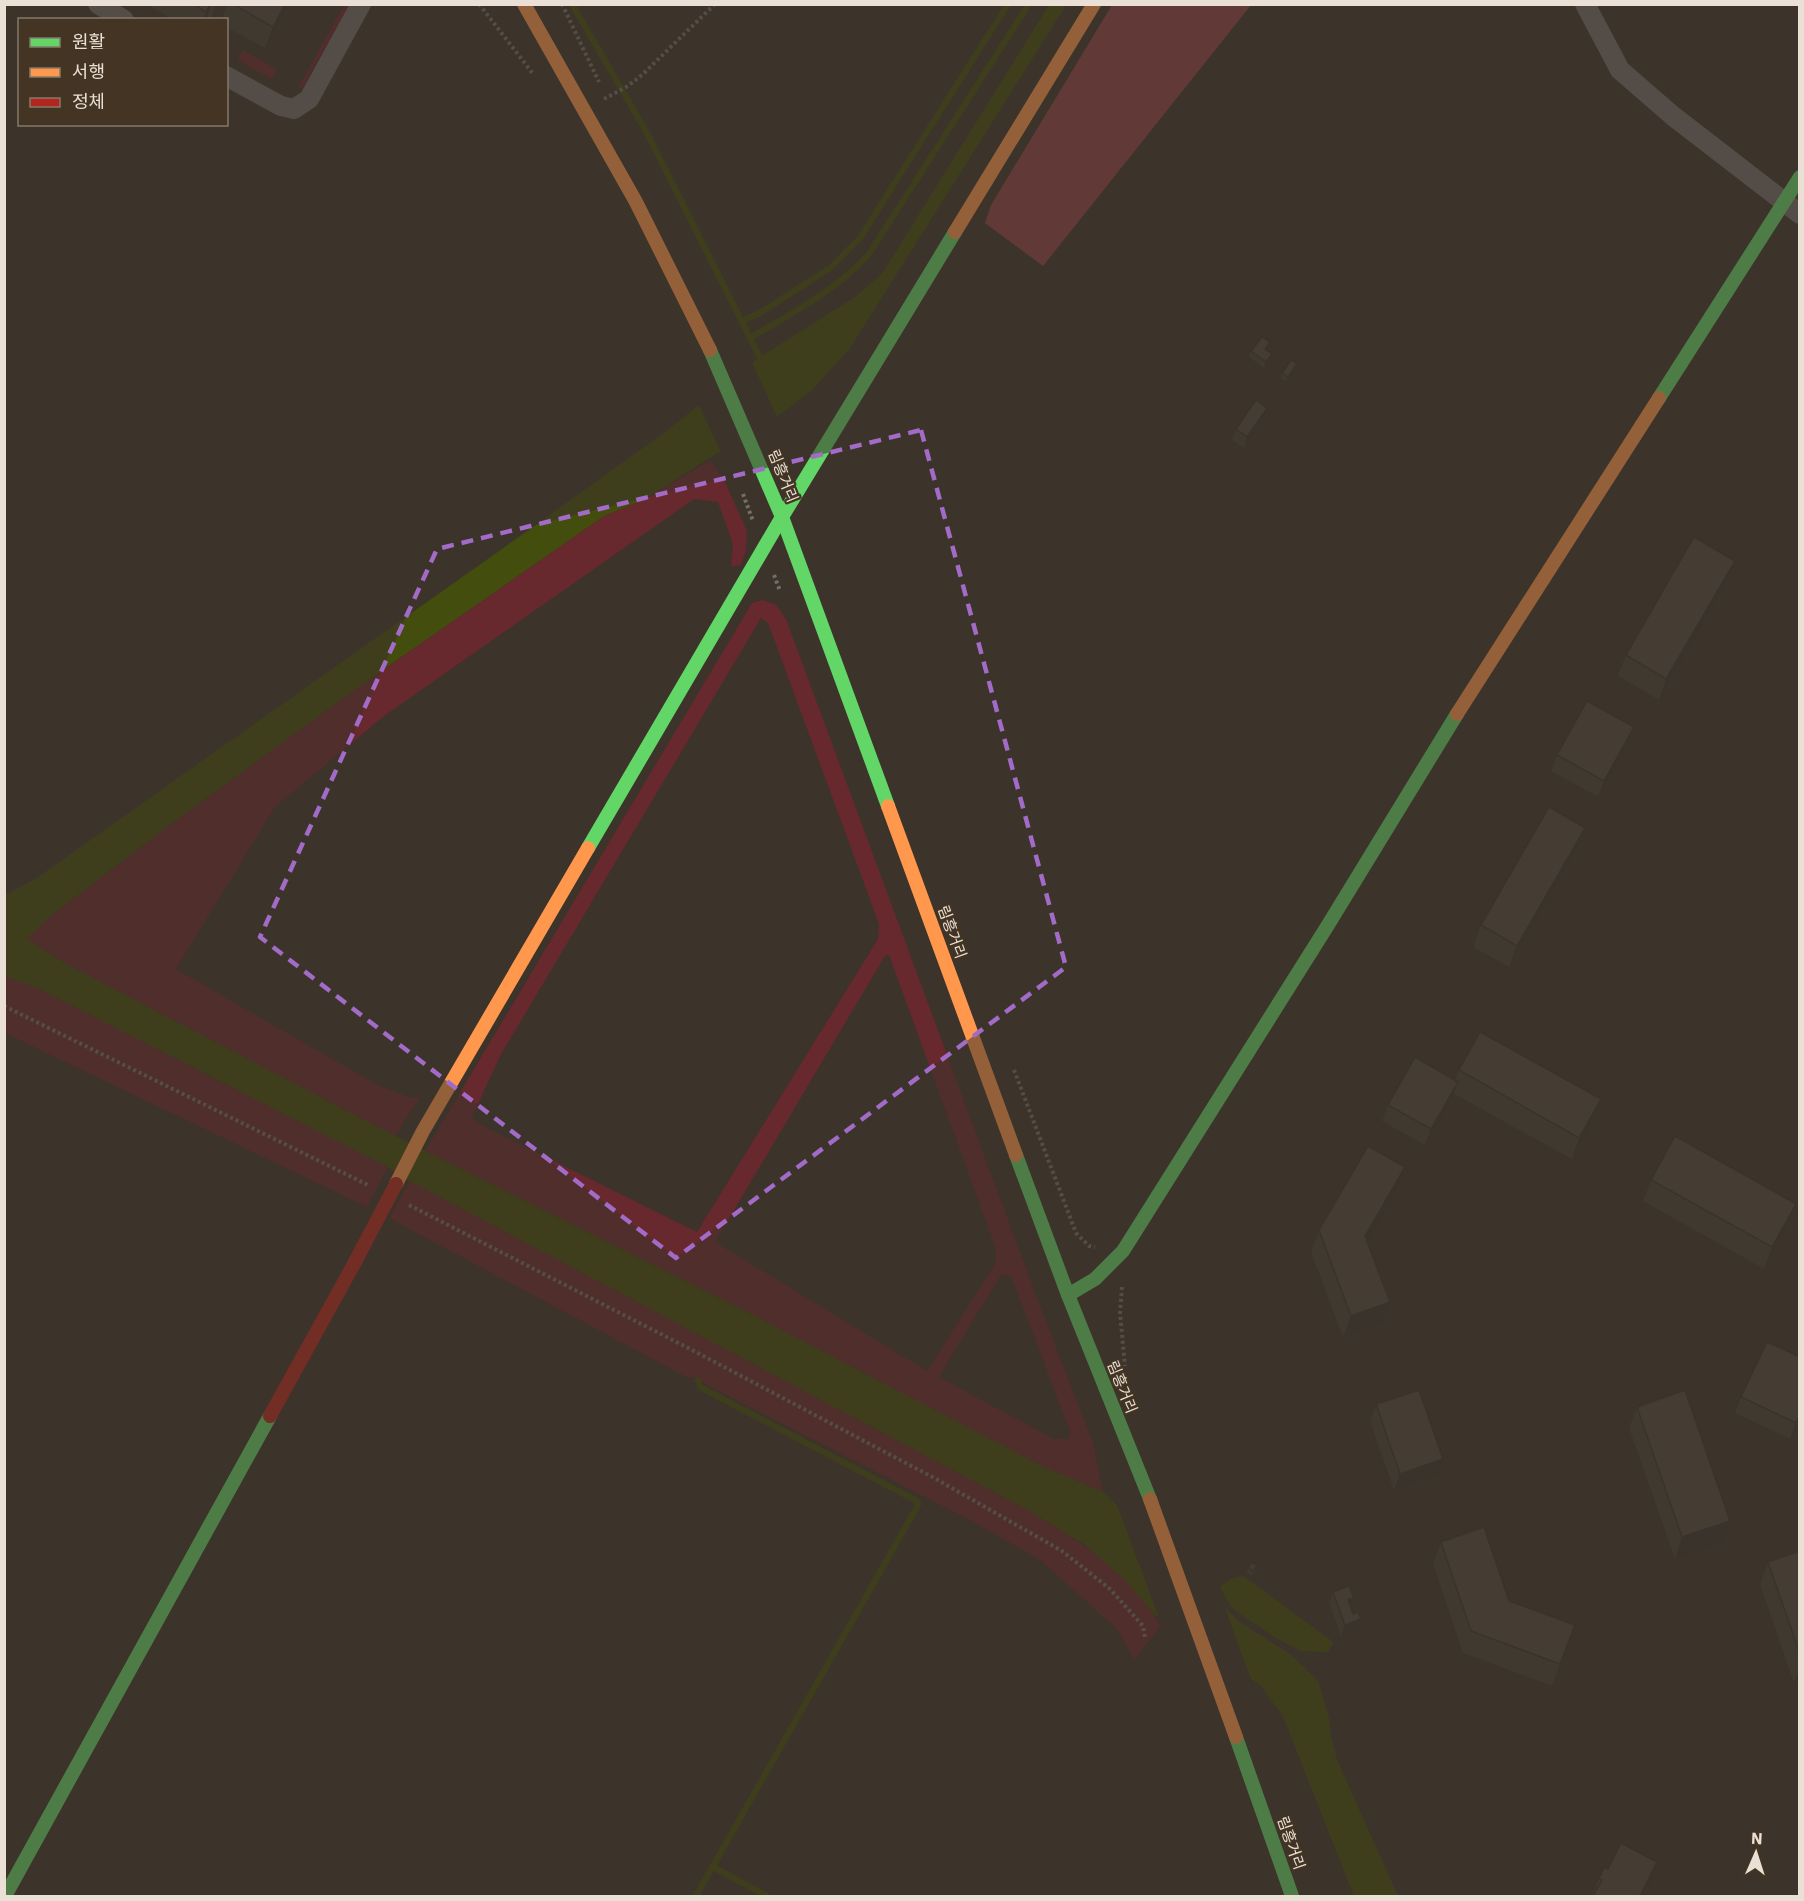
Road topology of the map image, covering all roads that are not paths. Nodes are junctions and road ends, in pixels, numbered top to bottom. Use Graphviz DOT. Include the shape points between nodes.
graph roads {
  1 [pos="98,4"];
  2 [pos="361,4"];
  3 [pos="524,4"];
  4 [pos="1094,4"];
  5 [pos="1585,4"];
  6 [pos="121,18"];
  7 [pos="228,77"];
  8 [pos="1800,177"];
  9 [pos="1792,208"];
  10 [pos="782,517"];
  11 [pos="1068,1295"];
  12 [pos="5,1896"];
  13 [pos="1292,1896"];
  1 -- 6 [label="street"];
  2 -- 7 [label="street" via="309,99 294,109"];
  3 -- 10 [label="street, 림흥거리" via="636,202 718,366"];
  4 -- 10 [label="street"];
  5 -- 9 [label="street" via="1620,70"];
  8 -- 9 [label="street"];
  9 -- 11 [label="street" via="1471,691 1123,1251 1095,1279"];
  10 -- 11 [label="street, 림흥거리"];
  10 -- 12 [label="street" via="423,1131"];
  11 -- 13 [label="street, 림흥거리" via="1147,1492"];
}
